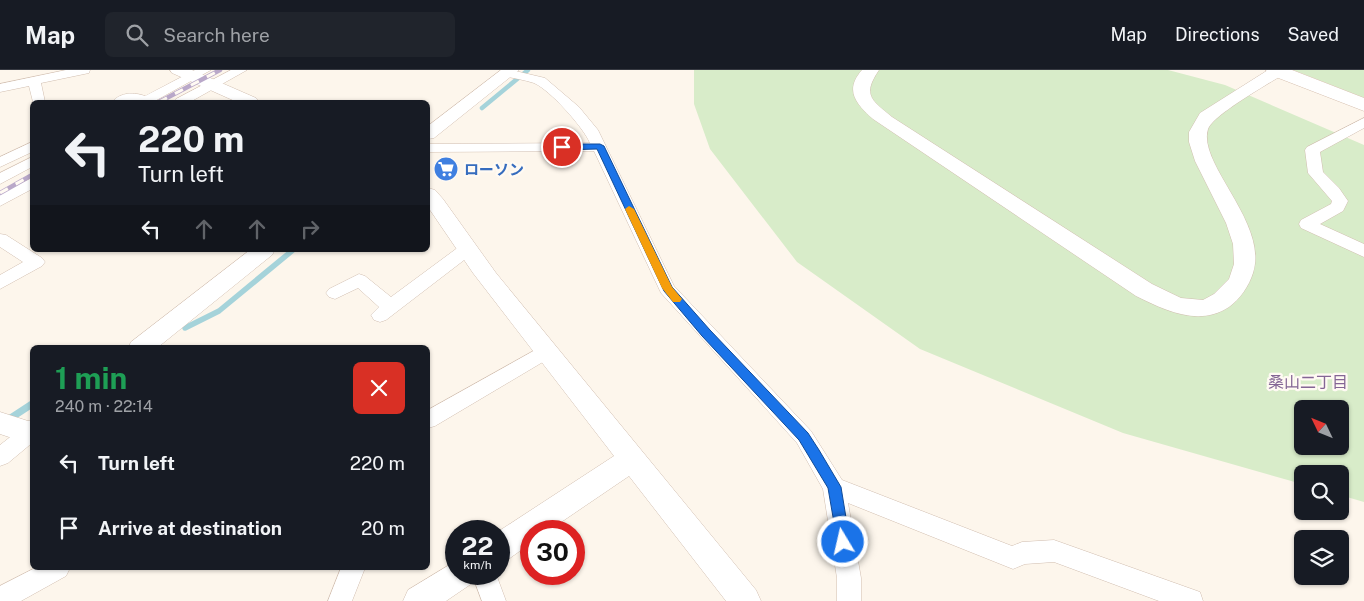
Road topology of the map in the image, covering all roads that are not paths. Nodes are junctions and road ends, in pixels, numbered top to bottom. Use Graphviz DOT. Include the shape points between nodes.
graph roads {
  1 [pos="84,70"];
  2 [pos="241,70"];
  3 [pos="870,70"];
  4 [pos="1276,70"];
  5 [pos="509,71"];
  6 [pos="192,72"];
  7 [pos="34,81"];
  8 [pos="212,86"];
  9 [pos="0,88"];
  10 [pos="39,100"];
  11 [pos="124,100"];
  12 [pos="142,100"];
  13 [pos="149,100"];
  14 [pos="185,100"];
  15 [pos="245,100"];
  16 [pos="1364,104"];
  17 [pos="1364,122"];
  18 [pos="430,132"];
  19 [pos="600,146"];
  20 [pos="30,147"];
  21 [pos="430,148"];
  22 [pos="0,163"];
  23 [pos="30,163"];
  24 [pos="0,179"];
  25 [pos="30,184"];
  26 [pos="430,196"];
  27 [pos="0,201"];
  28 [pos="0,239"];
  29 [pos="466,250"];
  30 [pos="1364,251"];
  31 [pos="261,252"];
  32 [pos="0,283"];
  33 [pos="335,293"];
  34 [pos="144,345"];
  35 [pos="546,351"];
  36 [pos="430,419"];
  37 [pos="18,428"];
  38 [pos="0,457"];
  39 [pos="632,459"];
  40 [pos="834,487"];
  41 [pos="510,541"];
  42 [pos="54,570"];
  43 [pos="352,570"];
  44 [pos="445,584"];
  45 [pos="488,585"];
  46 [pos="0,599"];
  47 [pos="340,601"];
  48 [pos="419,601"];
  49 [pos="494,601"];
  50 [pos="745,601"];
  51 [pos="848,601"];
  52 [pos="1191,601"];
  1 -- 7 [label="street"];
  2 -- 8 [label="street"];
  3 -- 4 [label="street" via="860,87 868,106 886,121 1144,290 1169,303 1193,309 1214,306 1228,296 1240,283 1246,254 1240,231 1204,159 1198,141 1199,129 1206,117"];
  4 -- 16 [label="main road"];
  5 -- 18 [label="street"];
  5 -- 19 [label="street" via="540,81 574,110"];
  6 -- 8 [label="street"];
  6 -- 13 [label="street"];
  7 -- 9 [label="street"];
  7 -- 10 [label="street"];
  8 -- 14 [label="street"];
  8 -- 15 [label="street"];
  11 -- 12 [label="street" via="133,96"];
  17 -- 30 [label="street" via="1312,150 1316,173 1340,200 1337,207 1307,224"];
  19 -- 21 [label="street"];
  19 -- 40 [label="street" via="667,288 804,436"];
  20 -- 22 [label="street"];
  23 -- 24 [label="street"];
  25 -- 27 [label="street"];
  26 -- 29 [label="street"];
  28 -- 32 [label="street" via="36,262"];
  29 -- 33 [label="street" via="386,311 359,280"];
  29 -- 35 [label="street"];
  31 -- 34 [label="street"];
  35 -- 36 [label="street"];
  35 -- 39 [label="street"];
  37 -- 38 [label="street"];
  39 -- 41 [label="street"];
  39 -- 50 [label="street"];
  40 -- 51 [label="street" via="849,578"];
  40 -- 52 [label="street" via="1013,558 1022,553 1054,551"];
  42 -- 46 [label="street"];
  43 -- 47 [label="street"];
  44 -- 48 [label="street"];
  45 -- 49 [label="street"];
}
